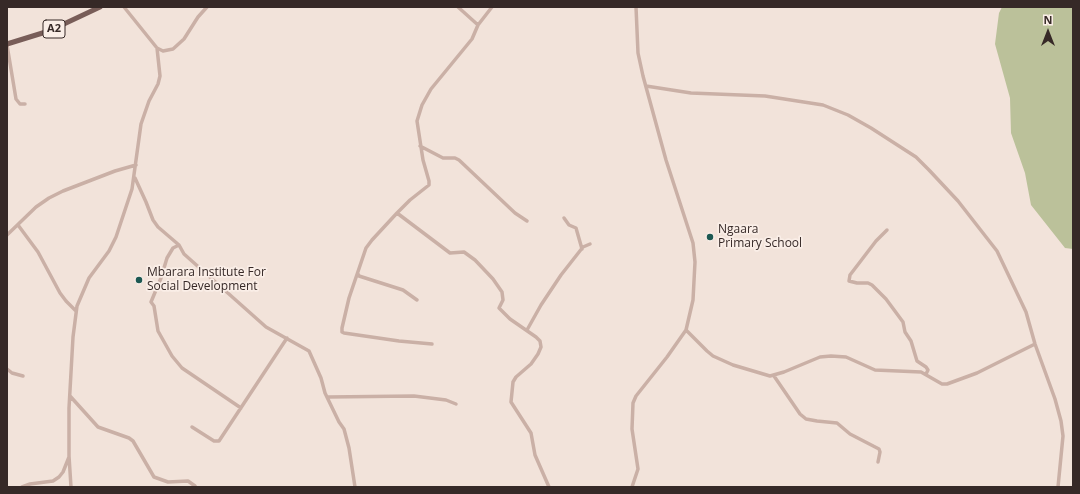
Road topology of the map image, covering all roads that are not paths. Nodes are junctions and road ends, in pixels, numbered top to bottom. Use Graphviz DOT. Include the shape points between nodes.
graph roads {
  1 [pos="100,7"];
  2 [pos="124,7"];
  3 [pos="208,7"];
  4 [pos="458,7"];
  5 [pos="492,7"];
  6 [pos="636,7"];
  7 [pos="478,25"];
  8 [pos="7,44"];
  9 [pos="157,48"];
  10 [pos="646,86"];
  11 [pos="25,104"];
  12 [pos="420,146"];
  13 [pos="136,165"];
  14 [pos="135,178"];
  15 [pos="396,213"];
  16 [pos="564,218"];
  17 [pos="527,221"];
  18 [pos="18,225"];
  19 [pos="887,230"];
  20 [pos="7,235"];
  21 [pos="590,244"];
  22 [pos="179,245"];
  23 [pos="582,249"];
  24 [pos="358,274"];
  25 [pos="417,300"];
  26 [pos="76,311"];
  27 [pos="527,330"];
  28 [pos="686,330"];
  29 [pos="287,338"];
  30 [pos="432,344"];
  31 [pos="1035,344"];
  32 [pos="7,369"];
  33 [pos="926,374"];
  34 [pos="23,376"];
  35 [pos="774,376"];
  36 [pos="70,396"];
  37 [pos="328,397"];
  38 [pos="456,404"];
  39 [pos="241,408"];
  40 [pos="192,427"];
  41 [pos="69,456"];
  42 [pos="878,462"];
  43 [pos="195,486"];
  44 [pos="22,487"];
  45 [pos="71,487"];
  46 [pos="355,487"];
  47 [pos="549,487"];
  48 [pos="632,487"];
  49 [pos="1058,487"];
  1 -- 8 [label="main road, A2" via="49,31"];
  2 -- 9 [label="street"];
  3 -- 9 [label="street" via="184,39 173,49"];
  4 -- 7 [label="street"];
  5 -- 7 [label="street"];
  6 -- 10 [label="street" via="638,53"];
  7 -- 12 [label="street" via="472,39 431,89 422,105 417,121"];
  8 -- 11 [label="street" via="16,98 20,104"];
  9 -- 13 [label="street" via="160,76 141,124"];
  10 -- 28 [label="street" via="695,252 693,300"];
  10 -- 31 [label="street" via="691,93 765,96 823,105 848,115 916,157 958,201 997,251 1026,312"];
  12 -- 15 [label="street" via="429,183"];
  12 -- 17 [label="street" via="443,158 459,160 515,213"];
  13 -- 14 [label="street"];
  13 -- 18 [label="street" via="49,198"];
  14 -- 22 [label="street" via="153,220"];
  14 -- 26 [label="street" via="116,237 89,278"];
  15 -- 24 [label="street" via="372,240 362,259"];
  15 -- 27 [label="street" via="450,253 464,252 475,260 502,292 503,300 499,308"];
  16 -- 23 [label="street" via="569,225 576,228"];
  18 -- 20 [label="street"];
  18 -- 26 [label="street" via="38,252 60,293"];
  19 -- 33 [label="street" via="850,275 849,281 857,284 868,282 886,299 903,322 918,361 928,370"];
  21 -- 23 [label="street"];
  22 -- 29 [label="street" via="184,254 266,327"];
  22 -- 39 [label="street" via="173,248 167,258 151,302 158,331 167,349 182,368"];
  23 -- 27 [label="street" via="552,288"];
  24 -- 25 [label="street" via="403,290"];
  24 -- 30 [label="street" via="343,320 342,332"];
  26 -- 36 [label="street"];
  27 -- 47 [label="street" via="539,338 541,347 538,354 513,382 511,402 531,433 535,454"];
  28 -- 35 [label="street" via="713,356"];
  28 -- 48 [label="street" via="633,403 632,429 638,469"];
  29 -- 37 [label="street" via="309,351"];
  29 -- 39 [label="street"];
  31 -- 33 [label="street" via="977,373 947,384 936,382"];
  31 -- 49 [label="street" via="1061,421 1063,436"];
  32 -- 34 [label="street"];
  33 -- 35 [label="street" via="876,370 846,357 825,356"];
  35 -- 42 [label="street" via="806,419 837,423 850,434 879,449"];
  36 -- 41 [label="street"];
  36 -- 43 [label="street" via="98,427 133,441 154,477 168,482 188,482"];
  37 -- 38 [label="street" via="414,396 446,400"];
  37 -- 46 [label="street" via="344,429"];
  39 -- 40 [label="street" via="219,441 214,441"];
  41 -- 44 [label="street" via="63,472 53,481"];
  41 -- 45 [label="street"];
}
